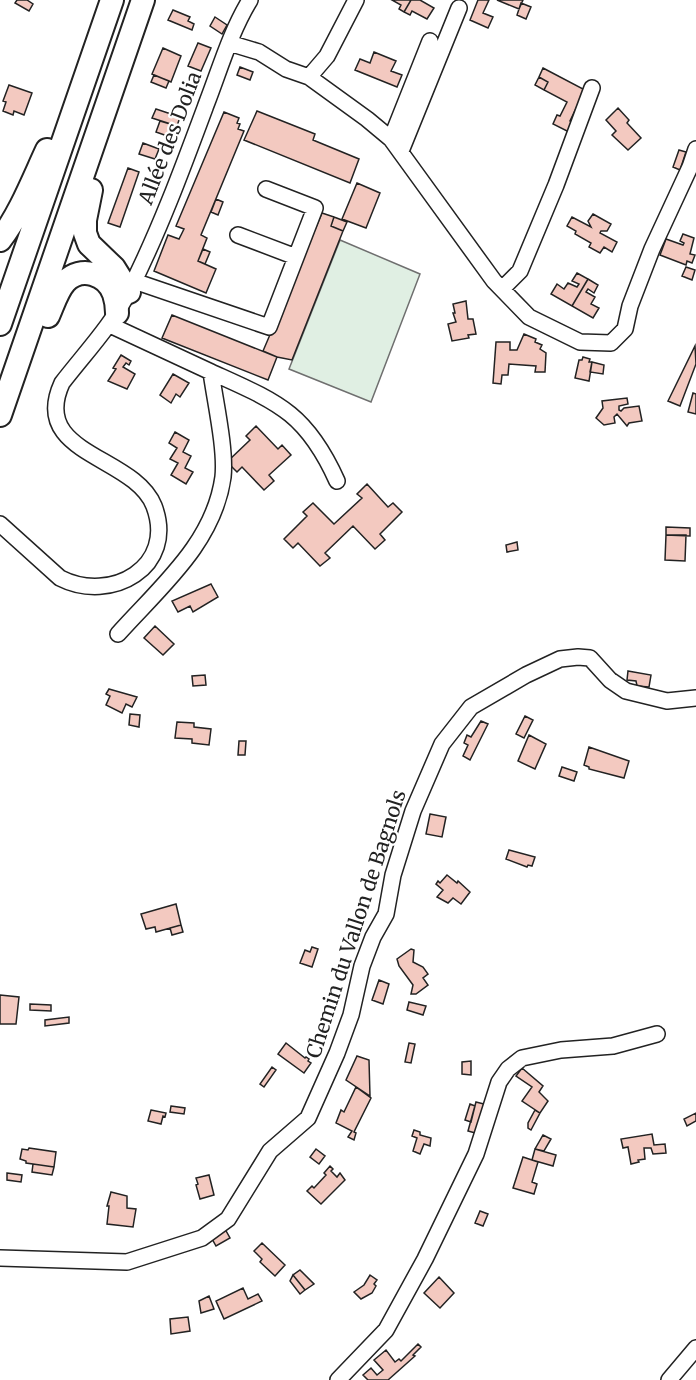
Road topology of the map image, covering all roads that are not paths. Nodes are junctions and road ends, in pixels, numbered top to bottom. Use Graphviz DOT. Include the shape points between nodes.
graph roads {
  1 [pos="111,0"];
  2 [pos="143,0"];
  3 [pos="250,0"];
  4 [pos="356,0"];
  5 [pos="459,8"];
  6 [pos="430,41"];
  7 [pos="228,43"];
  8 [pos="96,45"];
  9 [pos="127,49"];
  10 [pos="309,76"];
  11 [pos="592,88"];
  12 [pos="396,145"];
  13 [pos="696,150"];
  14 [pos="266,189"];
  15 [pos="238,235"];
  16 [pos="0,240"];
  17 [pos="296,257"];
  18 [pos="132,286"];
  19 [pos="502,289"];
  20 [pos="114,319"];
  21 [pos="0,324"];
  22 [pos="211,372"];
  23 [pos="0,415"];
  24 [pos="0,421"];
  25 [pos="337,482"];
  26 [pos="0,524"];
  27 [pos="118,634"];
  28 [pos="696,698"];
  29 [pos="657,1034"];
  30 [pos="0,1258"];
  31 [pos="696,1348"];
  32 [pos="338,1380"];
  33 [pos="669,1380"];
  1 -- 8 [label="highway"];
  2 -- 9 [label="highway"];
  3 -- 7 [label="street, Allée des Dolia"];
  4 -- 10 [label="street" via="327,56"];
  5 -- 12 [label="street"];
  6 -- 12 [label="street"];
  7 -- 10 [label="street" via="259,52 286,69"];
  7 -- 18 [label="street, Allée des Dolia"];
  8 -- 16 [label="highway" via="22,203"];
  8 -- 21 [label="highway"];
  9 -- 18 [label="highway" via="85,227 89,244"];
  9 -- 23 [label="highway"];
  10 -- 12 [label="street"];
  11 -- 19 [label="street" via="520,271"];
  12 -- 19 [label="street"];
  13 -- 19 [label="street" via="652,249 625,329 611,343 580,342 557,332 529,317"];
  14 -- 17 [label="street" via="315,208"];
  15 -- 17 [label="street"];
  17 -- 18 [label="street" via="269,327"];
  18 -- 20 [label="street, Allée des Dolia"];
  20 -- 22 [label="street"];
  20 -- 24 [label="highway" via="114,293 101,277 89,272 71,277 59,291"];
  20 -- 26 [label="street, Allée des Dolia" via="62,383 57,414 71,441 125,472 144,490 159,520 154,553 137,573 121,582 89,587 60,578"];
  22 -- 25 [label="street" via="258,394 300,421 327,459"];
  22 -- 27 [label="street" via="223,460 223,477 212,515 188,557"];
  28 -- 30 [label="street, Chemin du Vallon de Bagnols" via="667,701 626,691 590,658 578,657 560,659 471,707 442,744 413,811 393,875 386,914 373,937 351,1015 308,1118 270,1151 228,1220 202,1238 127,1262"];
  29 -- 32 [label="street" via="613,1046 522,1058 508,1069 499,1082 476,1154 425,1259 386,1330"];
  31 -- 33 [label="street"];
}
